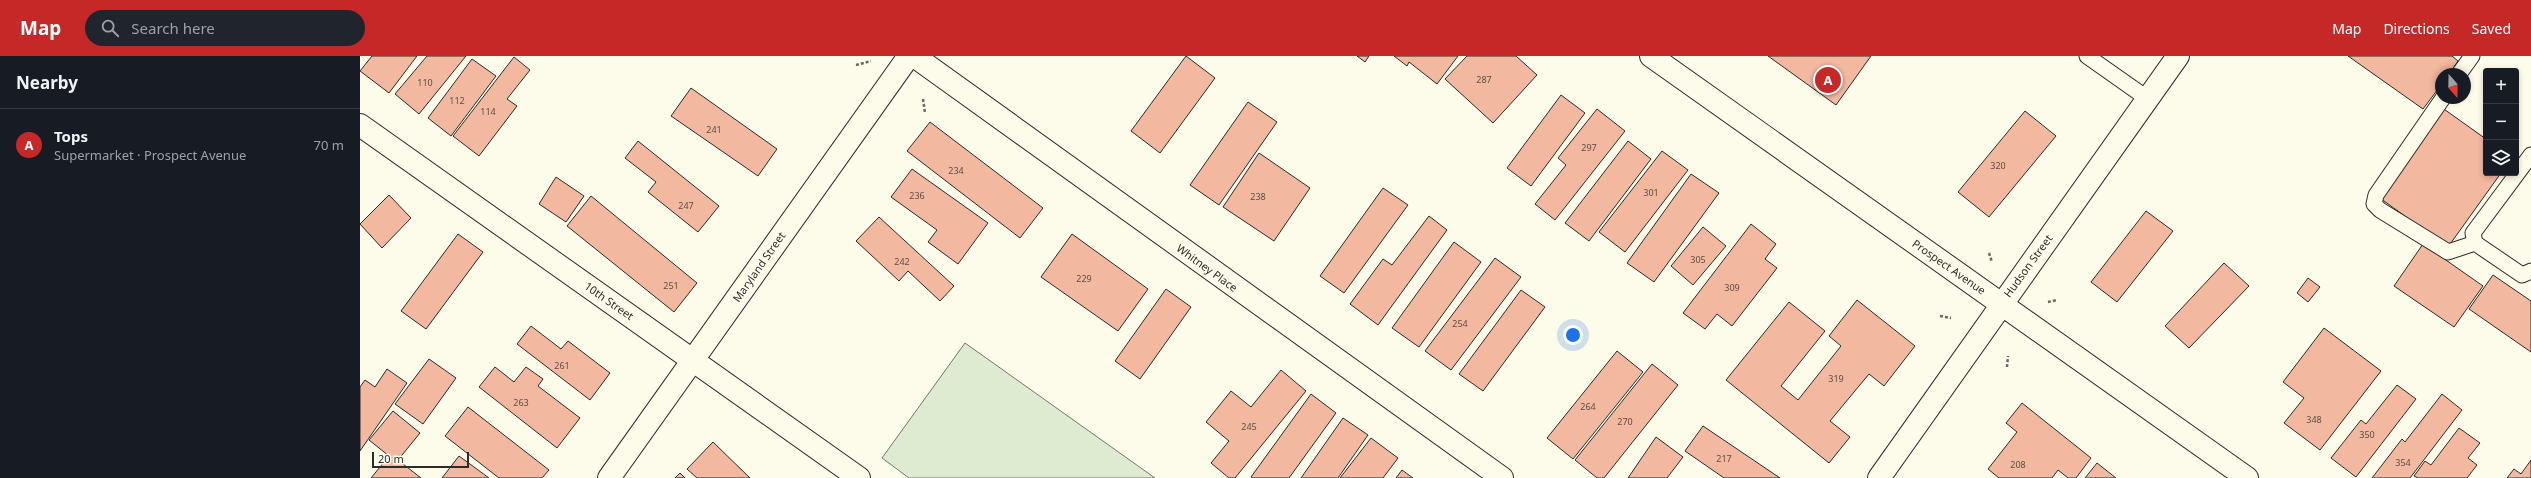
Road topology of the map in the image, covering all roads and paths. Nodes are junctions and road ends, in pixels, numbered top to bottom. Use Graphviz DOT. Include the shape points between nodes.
graph roads {
  1 [pos="908,56"];
  2 [pos="914,56"];
  3 [pos="1651,56"];
  4 [pos="2087,56"];
  5 [pos="2178,56"];
  6 [pos="2472,56"];
  7 [pos="875,59"];
  8 [pos="856,65"];
  9 [pos="2463,68"];
  10 [pos="923,92"];
  11 [pos="2148,98"];
  12 [pos="2439,104"];
  13 [pos="925,113"];
  14 [pos="360,125"];
  15 [pos="2531,155"];
  16 [pos="2474,238"];
  17 [pos="1989,253"];
  18 [pos="1992,263"];
  19 [pos="2531,271"];
  20 [pos="2057,300"];
  21 [pos="2048,302"];
  22 [pos="2001,304"];
  23 [pos="1940,316"];
  24 [pos="1951,318"];
  25 [pos="2008,356"];
  26 [pos="693,360"];
  27 [pos="2007,367"];
  28 [pos="609,478"];
  29 [pos="859,478"];
  30 [pos="1502,478"];
  31 [pos="1879,478"];
  32 [pos="2247,478"];
  1 -- 26 [label="street, Maryland Street"];
  2 -- 30 [label="street, Whitney Place"];
  3 -- 22 [label="street, Prospect Avenue"];
  4 -- 11 [label="lane"];
  5 -- 11 [label="street, Hudson Street"];
  6 -- 9 [label="lane"];
  7 -- 8 [label="path"];
  10 -- 13 [label="path"];
  11 -- 22 [label="street, Hudson Street"];
  12 -- 16 [label="lane" via="2376,195 2374,204 2448,252"];
  14 -- 26 [label="street, 10th Street"];
  15 -- 16 [label="lane"];
  16 -- 19 [label="lane" via="2522,275"];
  17 -- 18 [label="path"];
  20 -- 21 [label="path"];
  22 -- 31 [label="street, Hudson Street"];
  22 -- 32 [label="street, Prospect Avenue"];
  23 -- 24 [label="path"];
  25 -- 27 [label="path"];
  26 -- 28 [label="street, Maryland Street"];
  26 -- 29 [label="street, 10th Street"];
}
